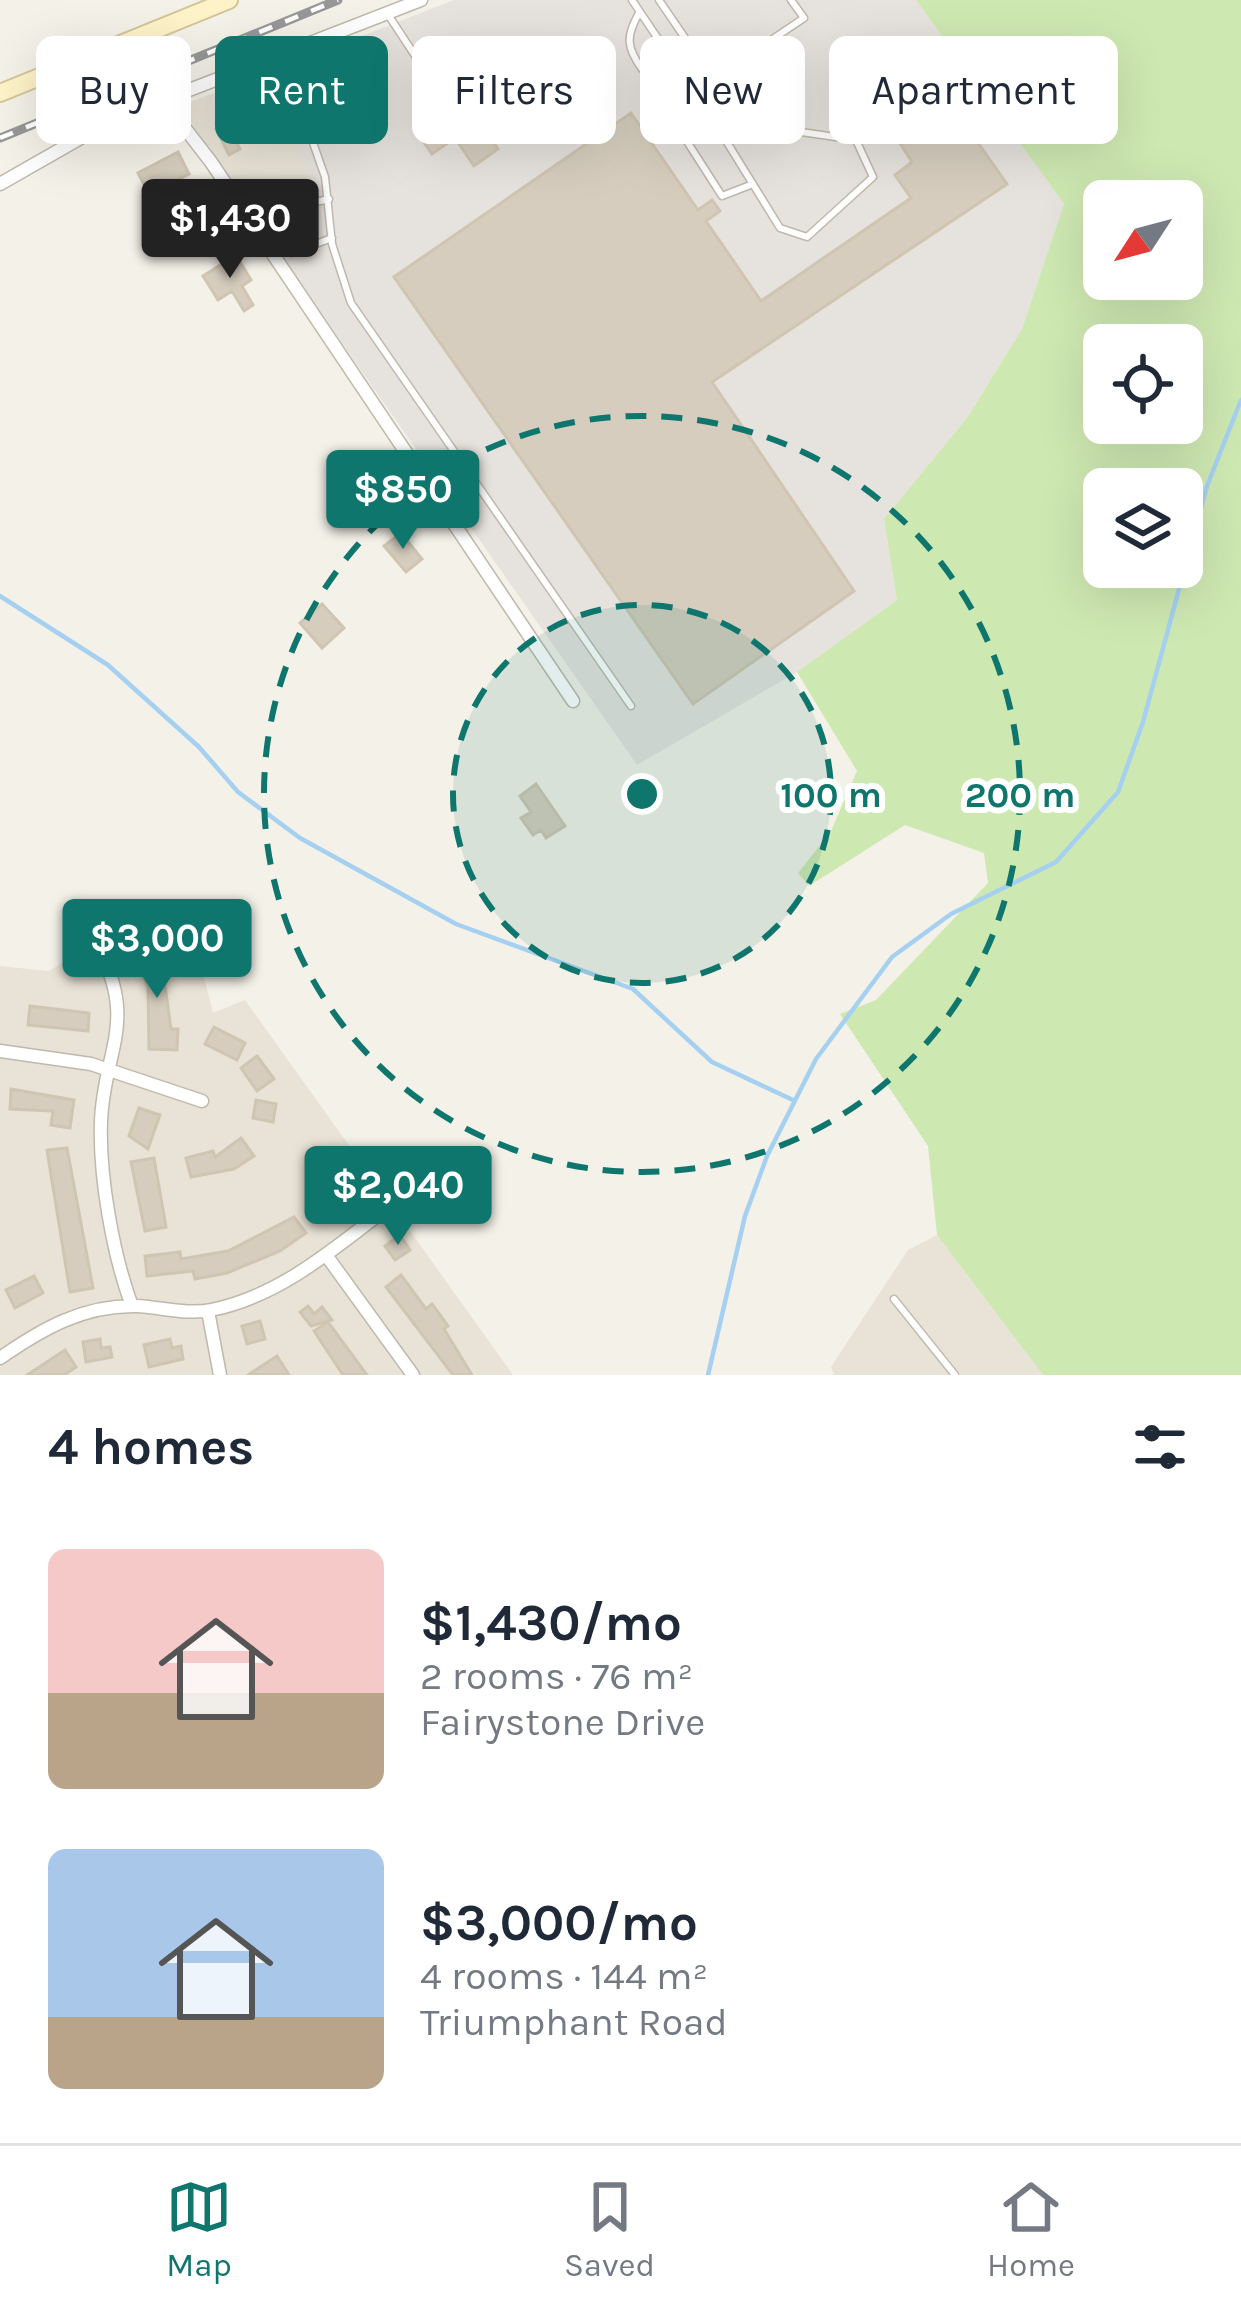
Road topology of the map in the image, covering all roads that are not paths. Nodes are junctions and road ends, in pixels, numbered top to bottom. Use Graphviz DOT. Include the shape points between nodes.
graph roads {
  1 [pos="229,0"];
  2 [pos="421,0"];
  3 [pos="632,0"];
  4 [pos="659,0"];
  5 [pos="791,0"];
  6 [pos="640,11"];
  7 [pos="387,13"];
  8 [pos="674,23"];
  9 [pos="655,34"];
  10 [pos="328,36"];
  11 [pos="412,51"];
  12 [pos="640,66"];
  13 [pos="0,93"];
  14 [pos="191,136"];
  15 [pos="65,144"];
  16 [pos="311,144"];
  17 [pos="688,144"];
  18 [pos="729,144"];
  19 [pos="858,144"];
  20 [pos="0,184"];
  21 [pos="753,184"];
  22 [pos="328,199"];
  23 [pos="332,238"];
  24 [pos="572,701"];
  25 [pos="631,706"];
  26 [pos="99,949"];
  27 [pos="0,1051"];
  28 [pos="113,1070"];
  29 [pos="202,1101"];
  30 [pos="386,1208"];
  31 [pos="326,1255"];
  32 [pos="894,1299"];
  33 [pos="132,1306"];
  34 [pos="208,1311"];
  35 [pos="0,1358"];
  36 [pos="220,1375"];
  37 [pos="412,1375"];
  38 [pos="955,1375"];
  1 -- 13 [label="main road"];
  2 -- 7 [label="street"];
  3 -- 6 [label="lane"];
  4 -- 8 [label="lane"];
  5 -- 8 [label="lane" via="804,18 713,79"];
  6 -- 9 [label="lane"];
  6 -- 12 [label="lane" via="627,34"];
  7 -- 10 [label="street"];
  7 -- 11 [label="lane"];
  8 -- 9 [label="lane"];
  14 -- 24 [label="street"];
  15 -- 20 [label="street"];
  16 -- 22 [label="lane"];
  17 -- 21 [label="lane" via="722,196"];
  18 -- 21 [label="lane"];
  19 -- 21 [label="lane" via="873,177 807,237 780,228"];
  22 -- 23 [label="lane"];
  22 -- 23 [label="lane" via="273,226 291,253"];
  23 -- 25 [label="lane" via="351,303"];
  26 -- 28 [label="street" via="117,1009"];
  27 -- 28 [label="street"];
  28 -- 29 [label="street"];
  28 -- 33 [label="street" via="102,1111 102,1171"];
  30 -- 31 [label="street"];
  31 -- 34 [label="street" via="263,1292"];
  31 -- 37 [label="street"];
  32 -- 38 [label="lane"];
  33 -- 34 [label="street"];
  33 -- 35 [label="street" via="49,1325"];
  34 -- 36 [label="street"];
}
